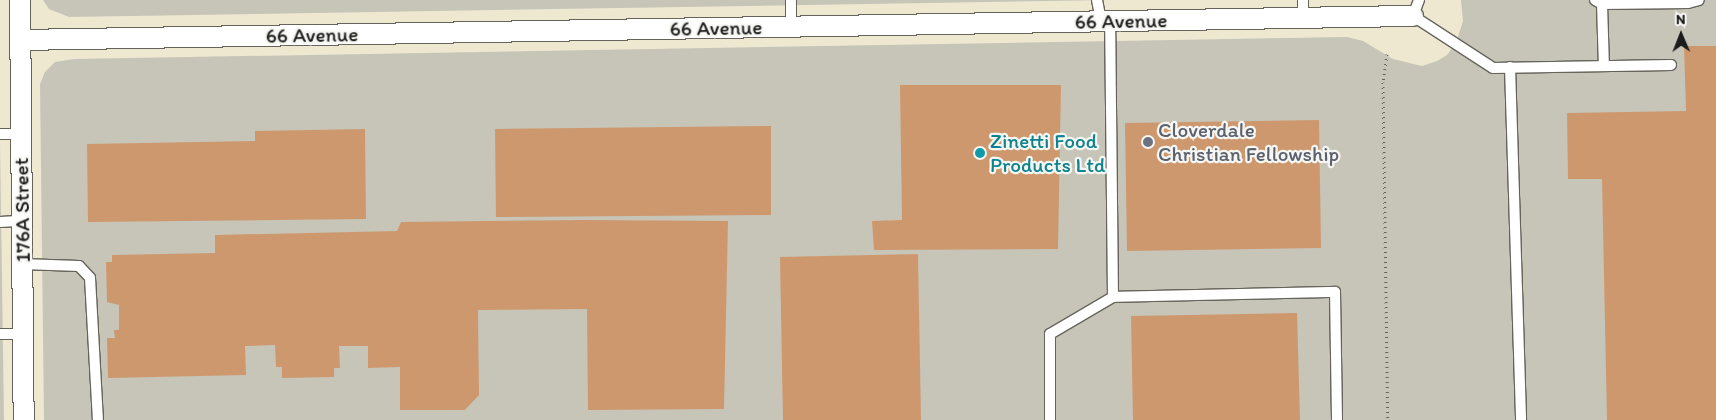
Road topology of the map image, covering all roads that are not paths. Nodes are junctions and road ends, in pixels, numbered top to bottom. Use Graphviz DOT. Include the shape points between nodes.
graph roads {
  1 [pos="20,0"];
  2 [pos="791,0"];
  3 [pos="1096,0"];
  4 [pos="1699,0"];
  5 [pos="1599,2"];
  6 [pos="1416,8"];
  7 [pos="1303,9"];
  8 [pos="1105,21"];
  9 [pos="791,27"];
  10 [pos="20,40"];
  11 [pos="1671,65"];
  12 [pos="1604,66"];
  13 [pos="1510,67"];
  14 [pos="0,134"];
  15 [pos="21,134"];
  16 [pos="22,221"];
  17 [pos="0,222"];
  18 [pos="22,264"];
  19 [pos="1114,297"];
  20 [pos="0,334"];
  21 [pos="23,334"];
  22 [pos="24,420"];
  23 [pos="98,420"];
  24 [pos="1050,420"];
  25 [pos="1337,420"];
  26 [pos="1521,420"];
  1 -- 10 [label="street, 176A Street"];
  2 -- 9 [label="lane"];
  3 -- 8 [label="lane"];
  4 -- 5 [label="lane"];
  5 -- 12 [label="lane"];
  6 -- 7 [label="street, 66 Avenue"];
  6 -- 13 [label="lane" via="1493,68"];
  7 -- 8 [label="street, 66 Avenue"];
  8 -- 9 [label="street, 66 Avenue"];
  8 -- 19 [label="lane"];
  9 -- 10 [label="street, 66 Avenue"];
  10 -- 15 [label="street, 176A Street"];
  11 -- 12 [label="lane"];
  12 -- 13 [label="lane"];
  13 -- 26 [label="lane"];
  14 -- 15 [label="lane"];
  15 -- 16 [label="street, 176A Street"];
  16 -- 17 [label="lane"];
  16 -- 18 [label="street, 176A Street"];
  18 -- 21 [label="street, 176A Street"];
  18 -- 23 [label="lane" via="79,266 90,278"];
  19 -- 24 [label="lane" via="1050,334"];
  19 -- 25 [label="lane" via="1335,292"];
  20 -- 21 [label="lane"];
  21 -- 22 [label="street, 176A Street"];
}
